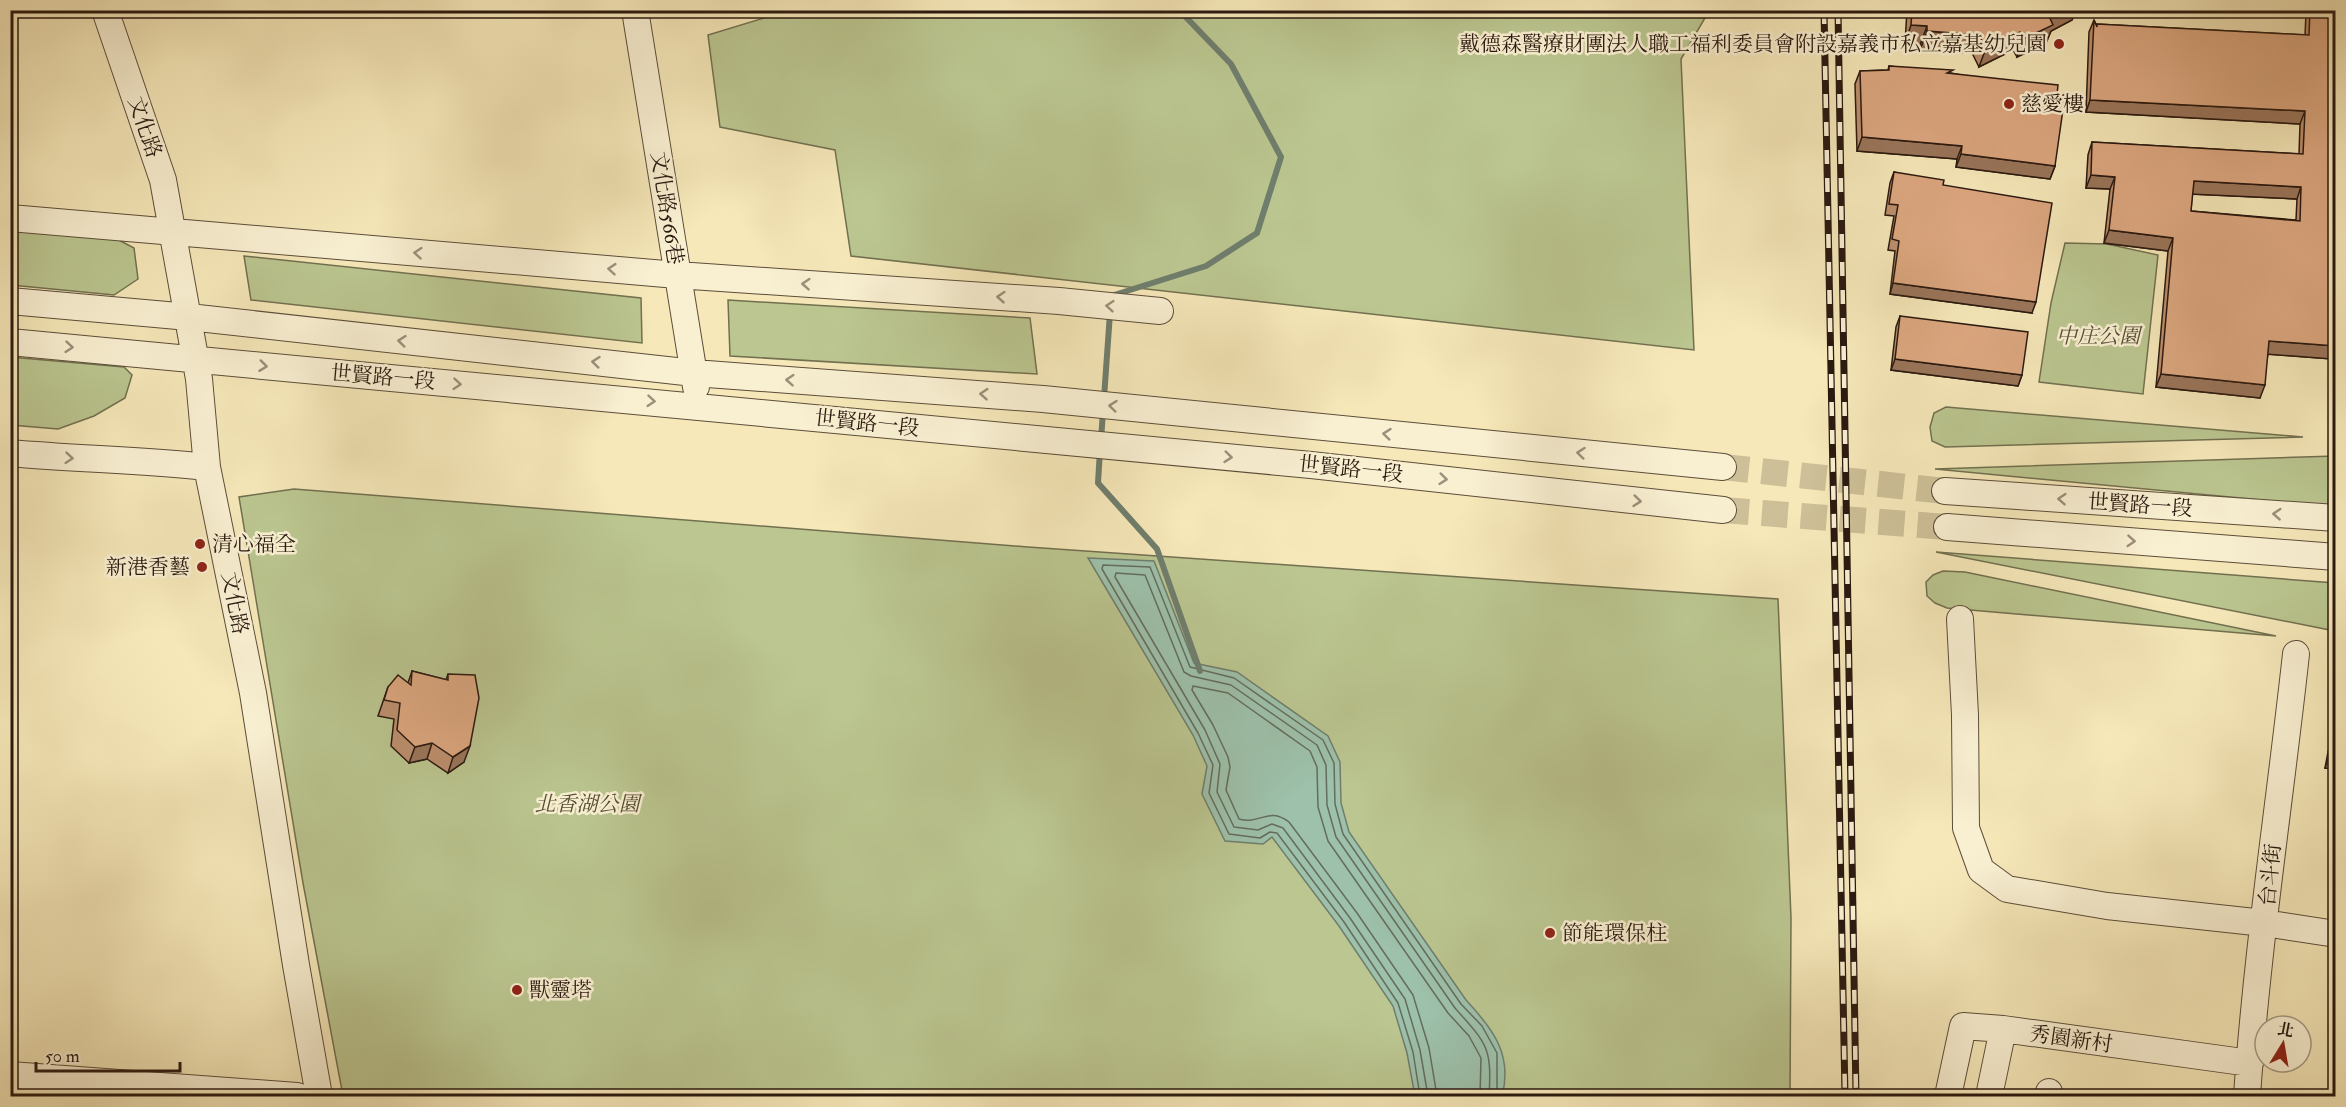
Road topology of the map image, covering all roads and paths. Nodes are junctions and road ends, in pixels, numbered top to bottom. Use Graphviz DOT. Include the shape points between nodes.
graph roads {
  1 [pos="105,10"];
  2 [pos="635,10"];
  3 [pos="10,218"];
  4 [pos="173,233"];
  5 [pos="677,275"];
  6 [pos="10,302"];
  7 [pos="1161,311"];
  8 [pos="189,317"];
  9 [pos="10,342"];
  10 [pos="196,358"];
  11 [pos="694,373"];
  12 [pos="699,405"];
  13 [pos="10,453"];
  14 [pos="207,467"];
  15 [pos="1723,467"];
  16 [pos="1945,491"];
  17 [pos="1723,510"];
  18 [pos="2336,518"];
  19 [pos="1947,527"];
  20 [pos="2336,557"];
  21 [pos="1960,619"];
  22 [pos="2296,654"];
  23 [pos="2265,923"];
  24 [pos="2336,934"];
  25 [pos="2003,1029"];
  26 [pos="2250,1063"];
  27 [pos="10,1075"];
  28 [pos="297,1096"];
  29 [pos="319,1096"];
  30 [pos="1948,1096"];
  31 [pos="1989,1096"];
  32 [pos="2247,1096"];
  1 -- 4 [label="street, 文化路" via="163,180"];
  2 -- 5 [label="street, 文化路566巷"];
  3 -- 4 [label="street"];
  5 -- 4 [label="street, one-way"];
  4 -- 8 [label="street, 文化路"];
  7 -- 5 [label="street, one-way"];
  5 -- 11 [label="street, 文化路566巷"];
  6 -- 8 [label="street, 世賢路一段"];
  8 -- 10 [label="street, 文化路"];
  11 -- 8 [label="street, 世賢路一段, one-way"];
  9 -- 10 [label="street, 世賢路一段, one-way"];
  10 -- 12 [label="street, 世賢路一段, one-way" via="270,368"];
  10 -- 14 [label="street, 文化路"];
  11 -- 12 [label="street, 文化路566巷"];
  15 -- 11 [label="street, 世賢路一段, one-way" via="1042,399"];
  12 -- 17 [label="street, 世賢路一段, one-way"];
  13 -- 14 [label="street, one-way"];
  14 -- 29 [label="street, 文化路" via="253,693"];
  18 -- 16 [label="street, 世賢路一段, one-way"];
  19 -- 20 [label="street, 世賢路一段, one-way"];
  21 -- 23 [label="street" via="1966,828 1981,870 2007,889 2107,906"];
  22 -- 23 [label="street, 台斗街"];
  23 -- 24 [label="street"];
  23 -- 26 [label="street, 台斗街"];
  25 -- 26 [label="street, 秀園新村"];
  25 -- 30 [label="street, 秀園新村" via="1963,1026"];
  25 -- 31 [label="street"];
  26 -- 32 [label="street, 台斗街"];
  27 -- 28 [label="street"];
}
